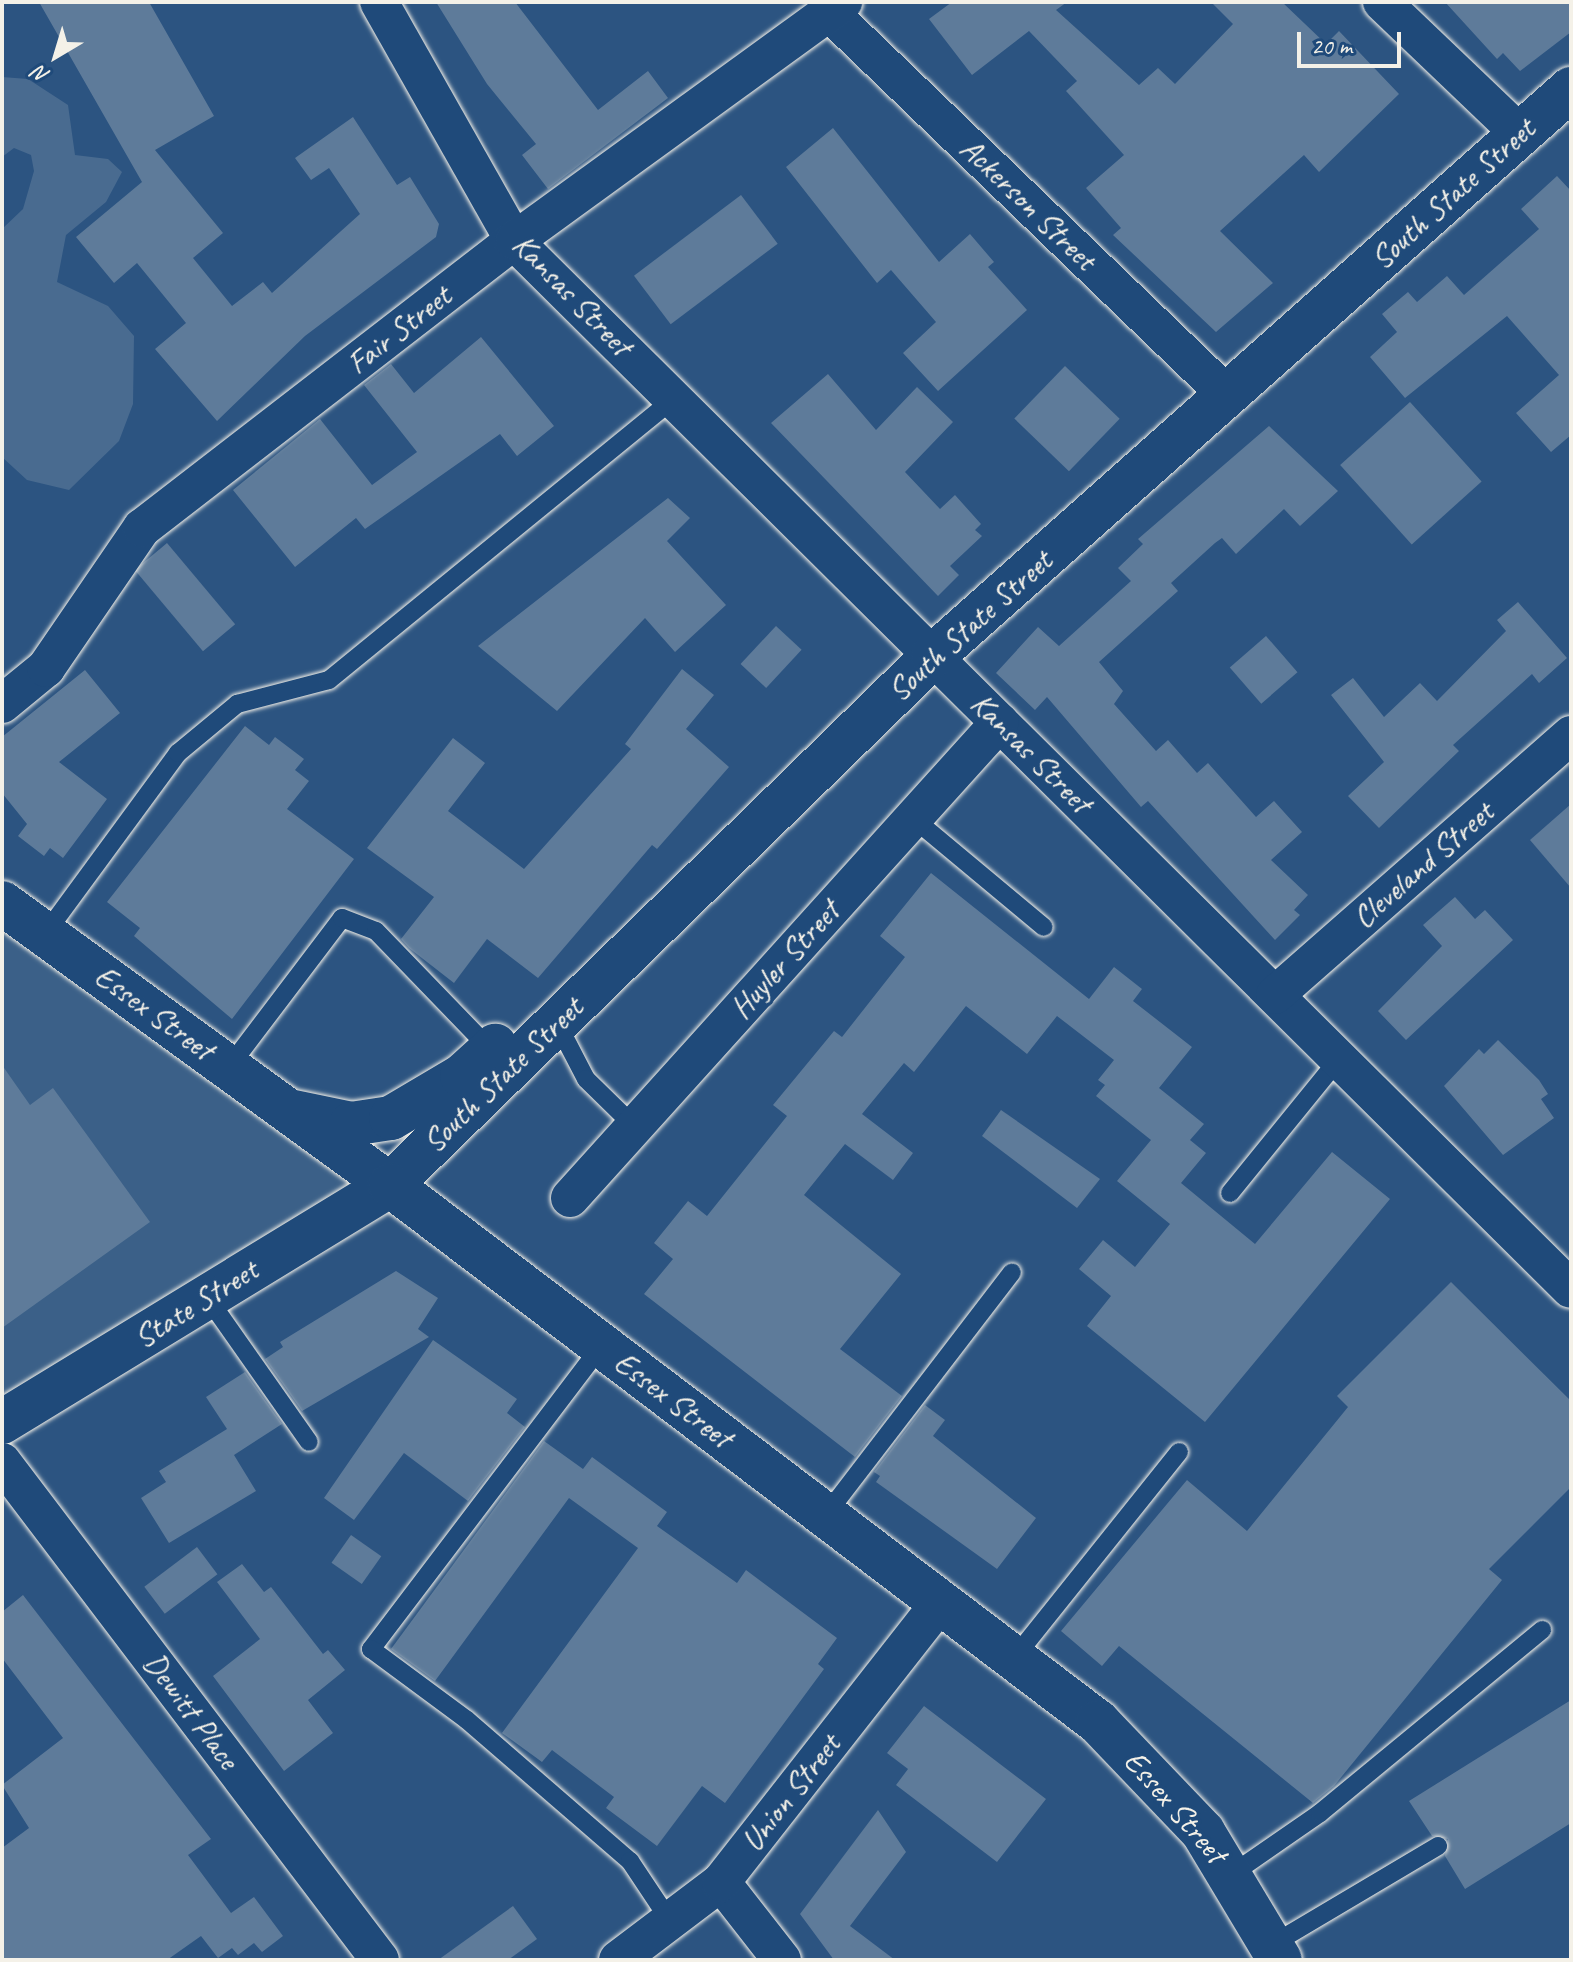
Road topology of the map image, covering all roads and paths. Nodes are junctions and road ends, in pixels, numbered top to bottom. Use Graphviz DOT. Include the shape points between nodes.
graph roads {
  1 [pos="379,2"];
  2 [pos="1382,2"];
  3 [pos="836,7"];
  4 [pos="1571,89"];
  5 [pos="1520,134"];
  6 [pos="514,241"];
  7 [pos="1227,395"];
  8 [pos="674,399"];
  9 [pos="933,656"];
  10 [pos="2,704"];
  11 [pos="1000,722"];
  12 [pos="1571,735"];
  13 [pos="913,818"];
  14 [pos="2,903"];
  15 [pos="1044,927"];
  16 [pos="45,934"];
  17 [pos="1275,995"];
  18 [pos="557,1023"];
  19 [pos="489,1048"];
  20 [pos="1339,1059"];
  21 [pos="229,1067"];
  22 [pos="289,1111"];
  23 [pos="635,1127"];
  24 [pos="390,1185"];
  25 [pos="1230,1193"];
  26 [pos="570,1198"];
  27 [pos="1012,1272"];
  28 [pos="1571,1289"];
  29 [pos="207,1297"];
  30 [pos="602,1345"];
  31 [pos="2,1422"];
  32 [pos="309,1442"];
  33 [pos="1179,1452"];
  34 [pos="2,1462"];
  35 [pos="825,1516"];
  36 [pos="940,1603"];
  37 [pos="1542,1630"];
  38 [pos="1014,1658"];
  39 [pos="1438,1846"];
  40 [pos="1232,1874"];
  41 [pos="721,1882"];
  42 [pos="670,1921"];
  43 [pos="1276,1952"];
  44 [pos="380,1960"];
  45 [pos="618,1960"];
  46 [pos="782,1960"];
  1 -- 6 [label="street, Kansas Street"];
  2 -- 5 [label="street"];
  3 -- 6 [label="street, Fair Street"];
  3 -- 7 [label="street, Ackerson Street"];
  4 -- 5 [label="street, South State Street"];
  5 -- 7 [label="street, South State Street"];
  6 -- 8 [label="street, Kansas Street"];
  6 -- 10 [label="street, Fair Street" via="142,528 46,668"];
  7 -- 9 [label="street, South State Street"];
  8 -- 9 [label="street, Kansas Street"];
  8 -- 16 [label="lane" via="329,680 237,704 178,753"];
  9 -- 11 [label="street, Kansas Street"];
  9 -- 18 [label="street, South State Street"];
  11 -- 13 [label="street, Huyler Street"];
  11 -- 17 [label="street, Kansas Street"];
  12 -- 17 [label="street, Cleveland Street"];
  13 -- 15 [label="lane"];
  13 -- 23 [label="street, Huyler Street"];
  14 -- 16 [label="street, Essex Street"];
  16 -- 21 [label="street, Essex Street"];
  17 -- 20 [label="street, Kansas Street"];
  18 -- 19 [label="street"];
  18 -- 23 [label="lane" via="586,1079"];
  18 -- 24 [label="street, South State Street"];
  19 -- 21 [label="lane" via="376,931 342,918"];
  19 -- 22 [label="street" via="462,1076 375,1123"];
  20 -- 25 [label="lane"];
  20 -- 28 [label="street, Kansas Street"];
  21 -- 22 [label="street, Essex Street"];
  22 -- 24 [label="street, Essex Street"];
  23 -- 26 [label="street, Huyler Street"];
  24 -- 29 [label="street, State Street"];
  24 -- 30 [label="street, Essex Street"];
  27 -- 35 [label="lane"];
  29 -- 31 [label="street, State Street"];
  29 -- 32 [label="lane"];
  30 -- 35 [label="street, Essex Street"];
  30 -- 42 [label="lane" via="371,1649 467,1720 630,1861"];
  33 -- 38 [label="lane"];
  34 -- 44 [label="street, Dewitt Place"];
  35 -- 36 [label="street, Essex Street"];
  36 -- 38 [label="street, Essex Street"];
  36 -- 41 [label="street, Union Street"];
  37 -- 40 [label="lane" via="1320,1813"];
  38 -- 40 [label="street, Essex Street" via="1154,1774"];
  39 -- 43 [label="lane"];
  40 -- 43 [label="street, Essex Street"];
  41 -- 42 [label="street, Union Street"];
  41 -- 46 [label="street"];
  42 -- 45 [label="street, Union Street"];
}
